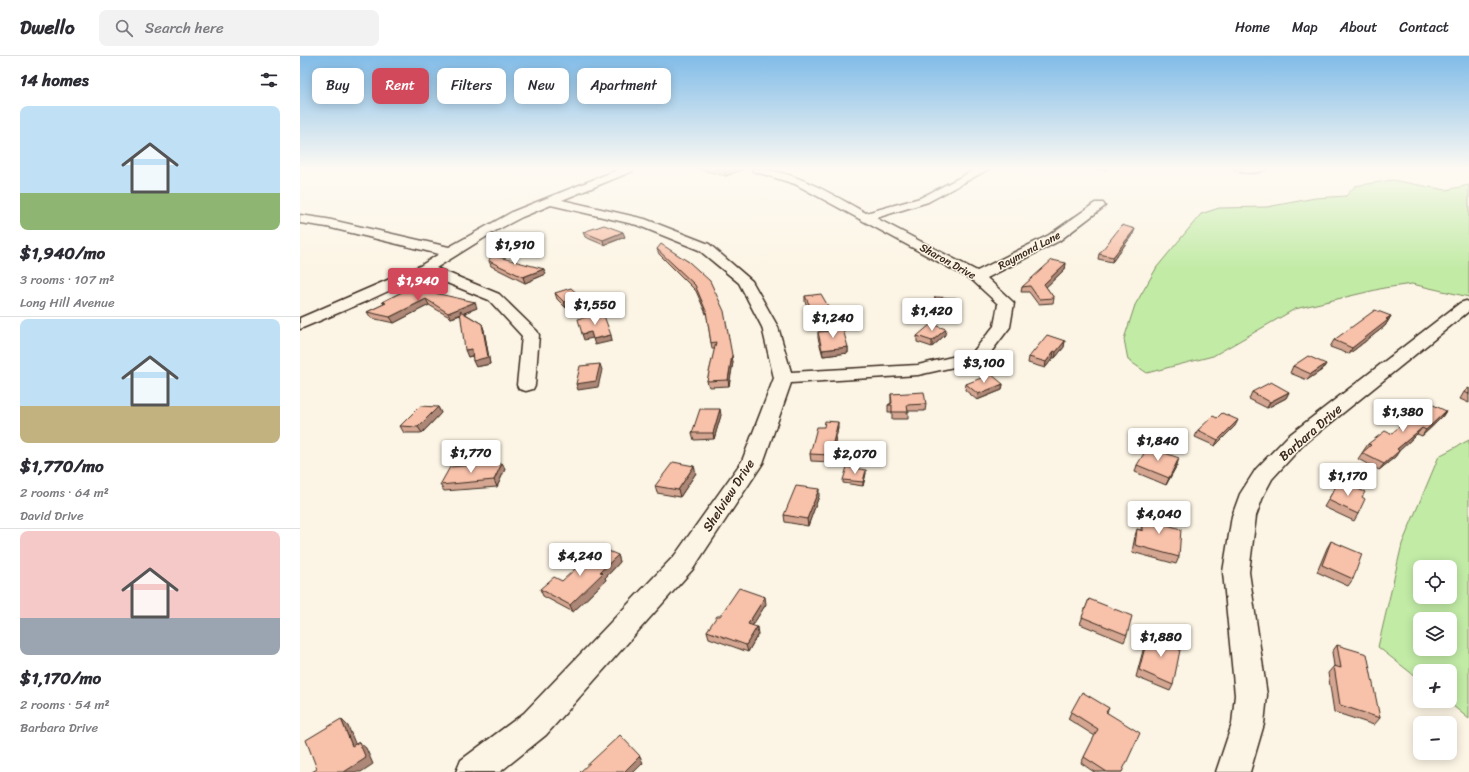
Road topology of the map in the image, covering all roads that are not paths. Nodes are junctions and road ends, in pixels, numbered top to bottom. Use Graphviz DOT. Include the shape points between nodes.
graph roads {
  1 [pos="546,202"];
  2 [pos="555,202"];
  3 [pos="838,202"];
  4 [pos="916,202"];
  5 [pos="1099,206"];
  6 [pos="866,217"];
  7 [pos="300,220"];
  8 [pos="451,252"];
  9 [pos="425,269"];
  10 [pos="978,277"];
  11 [pos="1466,306"];
  12 [pos="300,324"];
  13 [pos="783,378"];
  14 [pos="526,385"];
  15 [pos="473,772"];
  16 [pos="1233,772"];
  1 -- 8 [label="street" via="493,227"];
  2 -- 13 [label="street" via="641,222 704,247 745,281 770,327"];
  3 -- 6 [label="street, Sharon Drive"];
  4 -- 6 [label="street"];
  5 -- 10 [label="street, Raymond Lane" via="1054,238"];
  6 -- 10 [label="street, Sharon Drive"];
  7 -- 8 [label="street" via="327,222"];
  8 -- 9 [label="street"];
  9 -- 12 [label="street"];
  9 -- 14 [label="street" via="494,297 531,335"];
  10 -- 13 [label="street, Sharon Drive" via="1006,303 1002,327 979,356 918,370"];
  11 -- 16 [label="street, Barbara Drive" via="1295,441 1264,474 1252,494 1244,516 1236,572 1251,695 1248,724"];
  13 -- 15 [label="street, Shelview Drive" via="752,463 684,562 535,724"];
}
